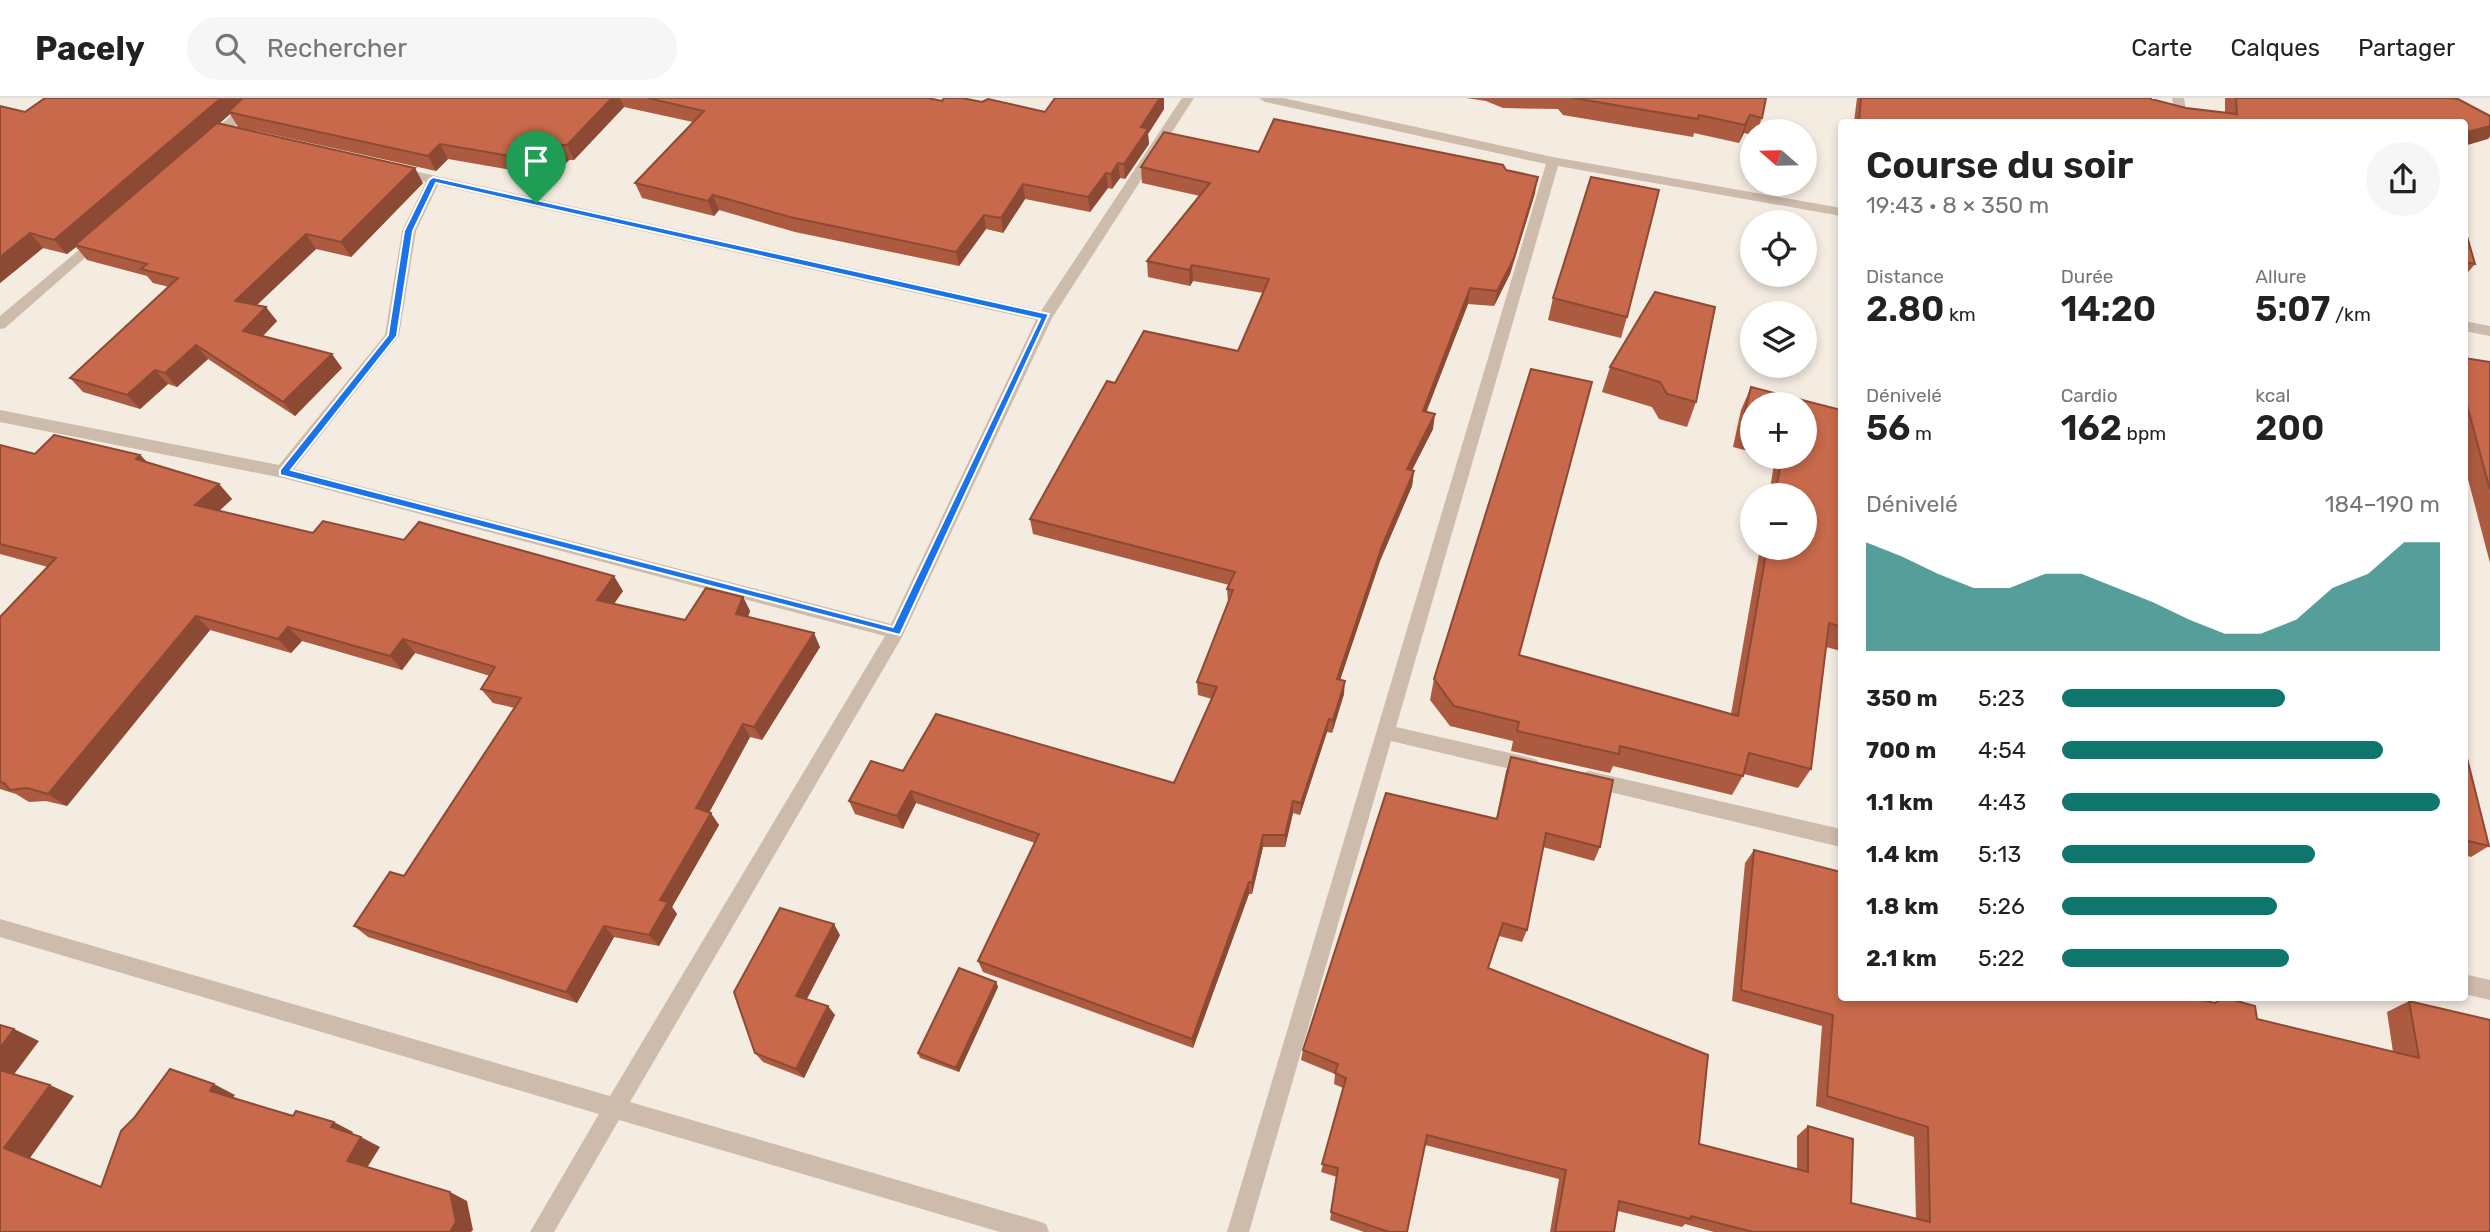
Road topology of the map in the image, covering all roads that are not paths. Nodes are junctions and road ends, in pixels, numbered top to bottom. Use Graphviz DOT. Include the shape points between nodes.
graph roads {
  1 [pos="260,98"];
  2 [pos="1188,98"];
  3 [pos="1265,98"];
  4 [pos="2178,98"];
  5 [pos="2182,119"];
  6 [pos="202,148"];
  7 [pos="1553,161"];
  8 [pos="381,167"];
  9 [pos="433,180"];
  10 [pos="1838,211"];
  11 [pos="111,227"];
  12 [pos="1045,317"];
  13 [pos="0,324"];
  14 [pos="2468,327"];
  15 [pos="2490,331"];
  16 [pos="0,416"];
  17 [pos="283,472"];
  18 [pos="896,632"];
  19 [pos="1384,732"];
  20 [pos="1545,769"];
  21 [pos="1572,776"];
  22 [pos="1838,837"];
  23 [pos="0,928"];
  24 [pos="2468,985"];
  25 [pos="2490,990"];
  26 [pos="616,1107"];
  27 [pos="541,1232"];
  28 [pos="1038,1232"];
  29 [pos="1238,1232"];
  1 -- 6 [label="street" via="229,132"];
  2 -- 12 [label="street"];
  3 -- 7 [label="street"];
  4 -- 5 [label="street"];
  7 -- 10 [label="street"];
  7 -- 19 [label="street"];
  8 -- 9 [label="street"];
  9 -- 12 [label="street"];
  9 -- 17 [label="street" via="409,231 392,336"];
  11 -- 13 [label="street"];
  12 -- 18 [label="street"];
  14 -- 15 [label="street"];
  16 -- 17 [label="street"];
  17 -- 18 [label="street"];
  18 -- 26 [label="street"];
  19 -- 20 [label="street"];
  19 -- 29 [label="street"];
  21 -- 22 [label="street"];
  23 -- 26 [label="street"];
  24 -- 25 [label="street"];
  26 -- 27 [label="street"];
  26 -- 28 [label="street"];
}
